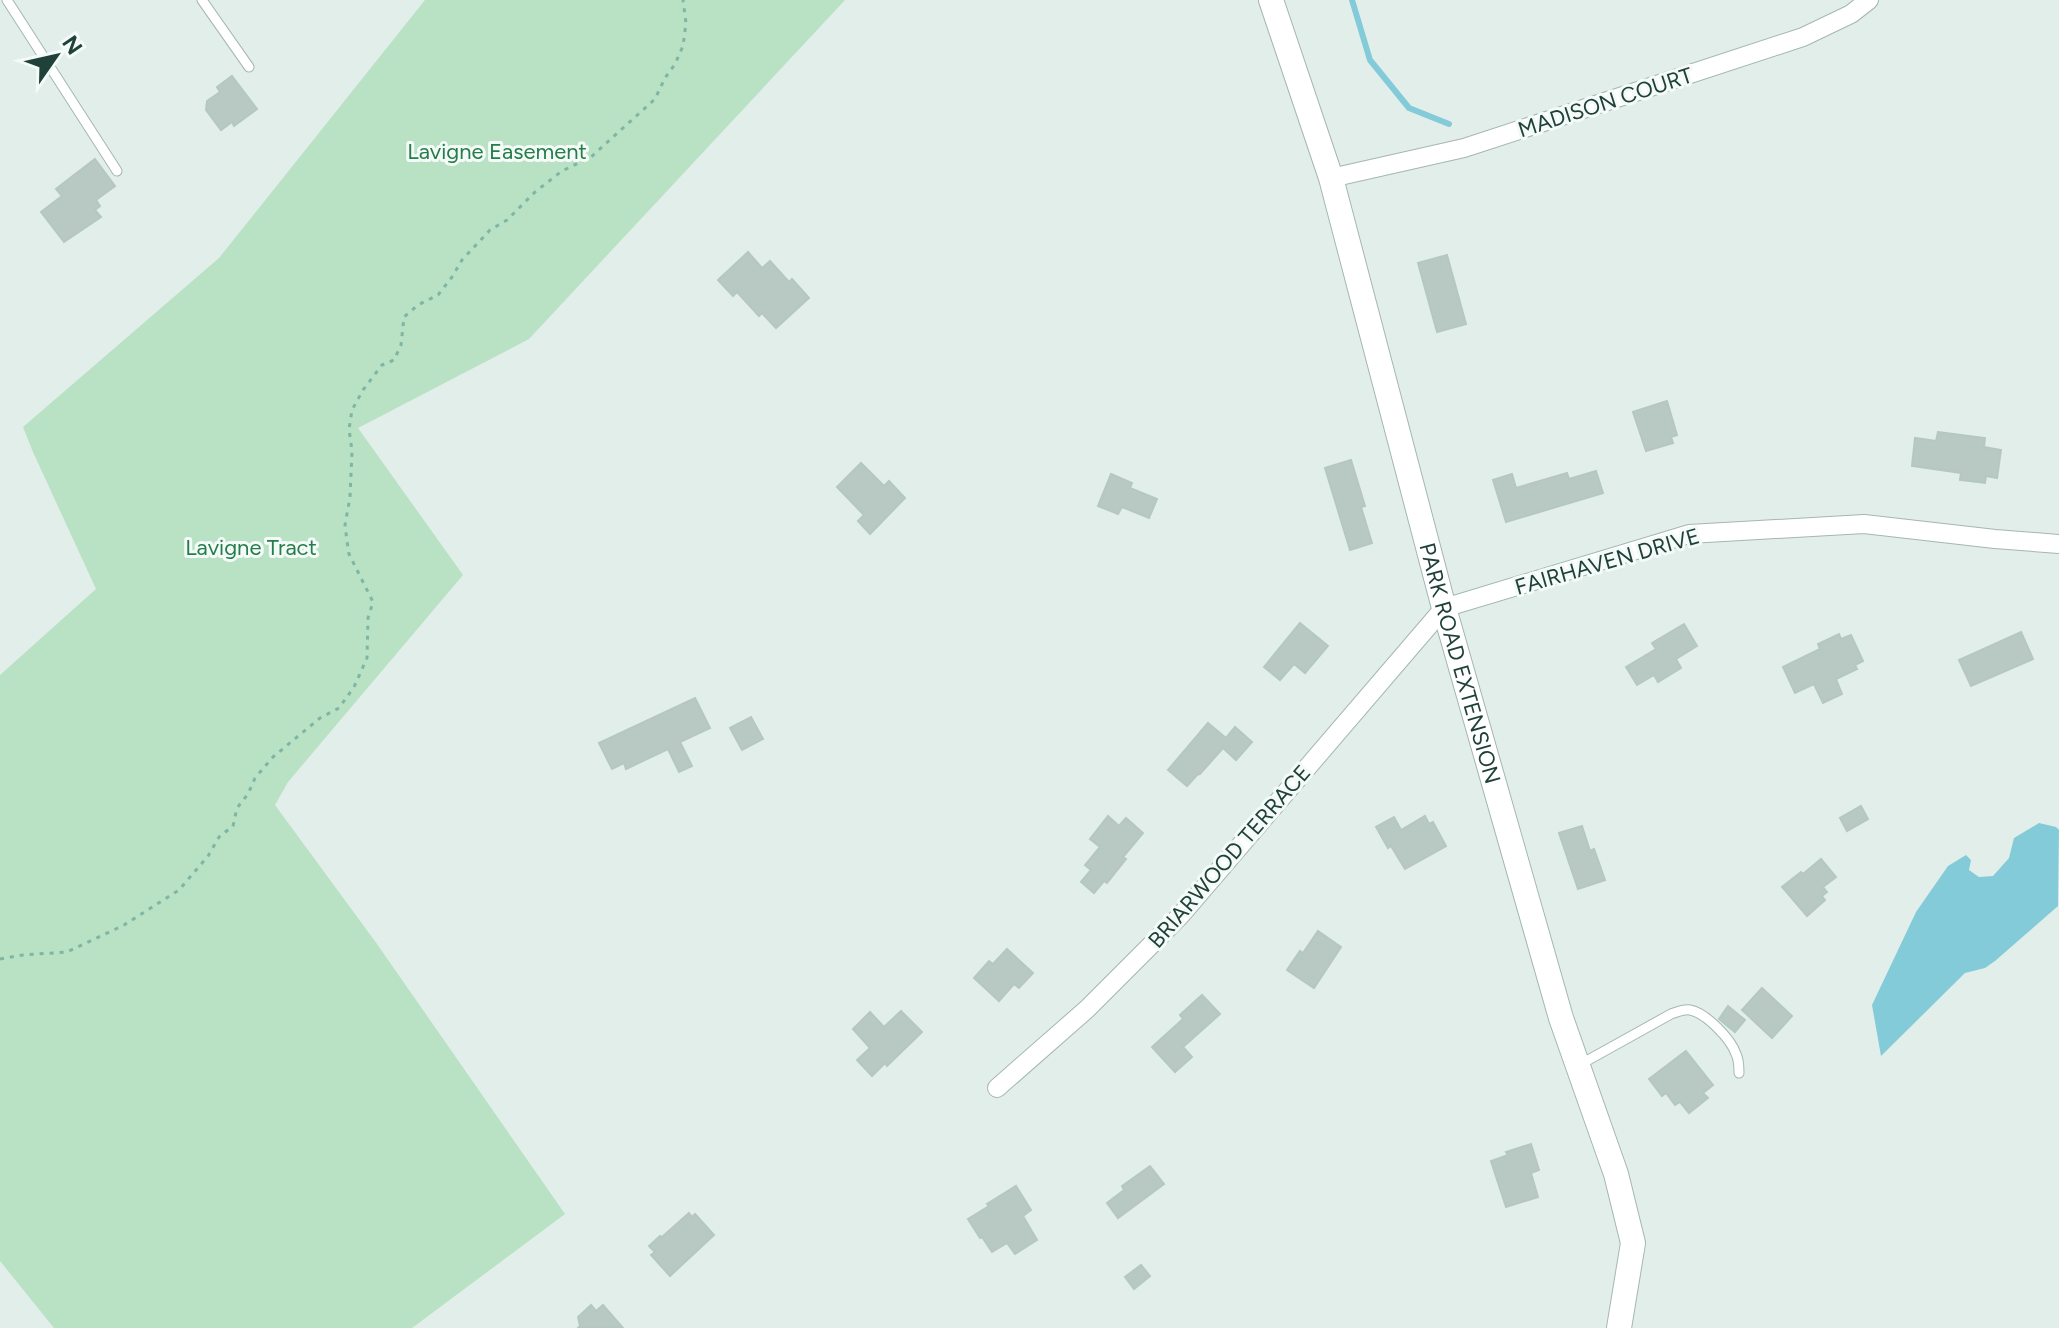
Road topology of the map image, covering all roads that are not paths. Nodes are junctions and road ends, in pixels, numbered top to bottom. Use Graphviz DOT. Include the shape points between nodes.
graph roads {
  1 [pos="7,0"];
  2 [pos="202,0"];
  3 [pos="1271,0"];
  4 [pos="1869,0"];
  5 [pos="249,67"];
  6 [pos="117,171"];
  7 [pos="1331,178"];
  8 [pos="2059,544"];
  9 [pos="1444,608"];
  10 [pos="1578,1066"];
  11 [pos="1739,1073"];
  12 [pos="997,1088"];
  13 [pos="1619,1328"];
  1 -- 6 [label="lane"];
  2 -- 5 [label="lane"];
  3 -- 7 [label="street, PARK ROAD EXTENSION"];
  4 -- 7 [label="street, MADISON COURT" via="1803,37 1464,148"];
  7 -- 9 [label="street, PARK ROAD EXTENSION"];
  8 -- 9 [label="street, FAIRHAVEN DRIVE" via="1864,524 1689,534"];
  9 -- 10 [label="street, PARK ROAD EXTENSION"];
  9 -- 12 [label="street, BRIARWOOD TERRACE" via="1180,916 1087,1009"];
  10 -- 11 [label="lane" via="1687,1010 1700,1013 1732,1044"];
  10 -- 13 [label="street, PARK ROAD EXTENSION" via="1616,1174 1633,1243"];
}
